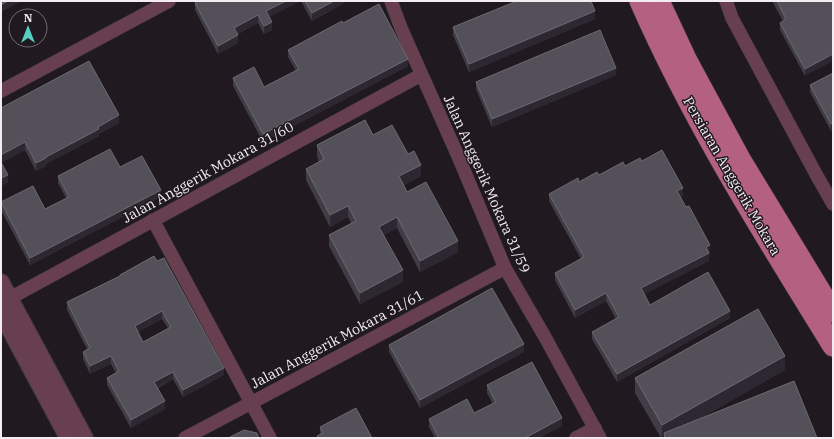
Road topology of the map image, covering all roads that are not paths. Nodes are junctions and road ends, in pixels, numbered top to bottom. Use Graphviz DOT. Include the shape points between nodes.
graph roads {
  1 [pos="169,1"];
  2 [pos="391,1"];
  3 [pos="640,1"];
  4 [pos="658,1"];
  5 [pos="726,1"];
  6 [pos="421,75"];
  7 [pos="1,91"];
  8 [pos="833,204"];
  9 [pos="153,220"];
  10 [pos="504,268"];
  11 [pos="1,282"];
  12 [pos="5,301"];
  13 [pos="833,312"];
  14 [pos="1,313"];
  15 [pos="833,346"];
  16 [pos="251,403"];
  17 [pos="598,433"];
  18 [pos="68,438"];
  19 [pos="85,438"];
  20 [pos="185,438"];
  21 [pos="270,438"];
  22 [pos="576,438"];
  1 -- 7 [label="street"];
  2 -- 6 [label="street, Jalan Anggerik Mokara 31/59"];
  3 -- 15 [label="main road, Persiaran Anggerik Mokara" via="677,79 725,169"];
  4 -- 13 [label="main road, Persiaran Anggerik Mokara" via="740,159"];
  5 -- 8 [label="street" via="732,18"];
  6 -- 9 [label="street, Jalan Anggerik Mokara 31/60"];
  6 -- 10 [label="street, Jalan Anggerik Mokara 31/59"];
  9 -- 12 [label="street, Jalan Anggerik Mokara 31/60"];
  9 -- 16 [label="street"];
  10 -- 16 [label="street, Jalan Anggerik Mokara 31/61"];
  10 -- 17 [label="street, Jalan Anggerik Mokara 31/59"];
  11 -- 12 [label="street"];
  12 -- 19 [label="street"];
  14 -- 18 [label="street"];
  16 -- 20 [label="street, Jalan Anggerik Mokara 31/61"];
  16 -- 21 [label="street"];
  17 -- 22 [label="street"];
}
